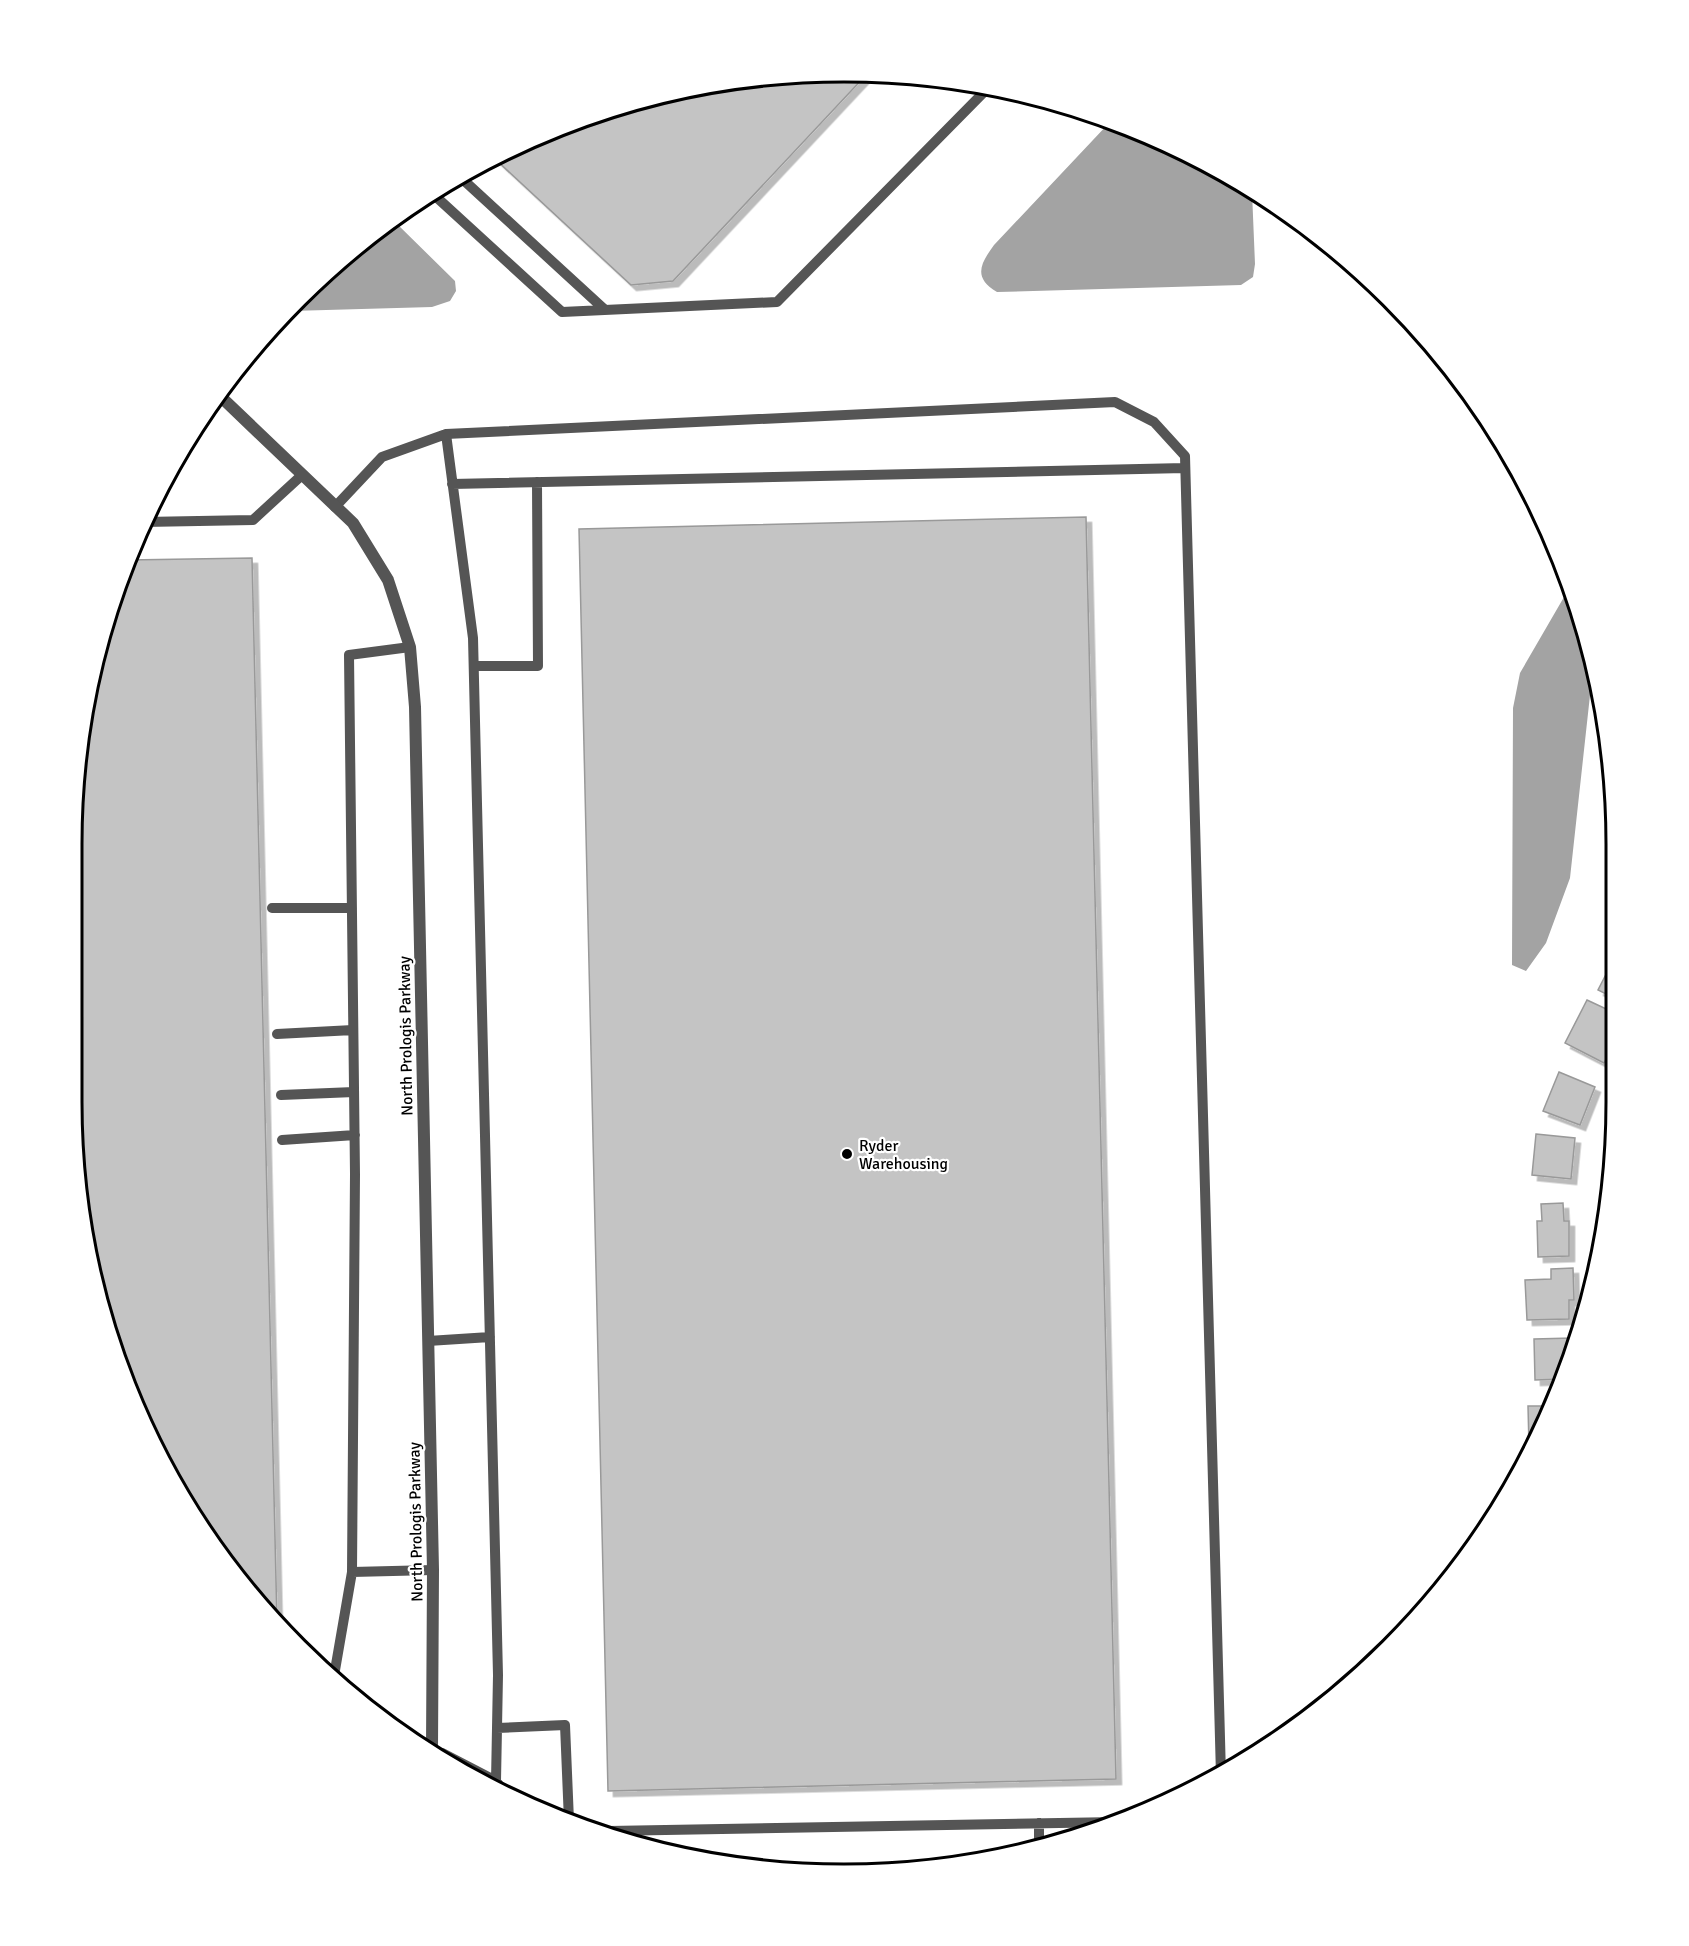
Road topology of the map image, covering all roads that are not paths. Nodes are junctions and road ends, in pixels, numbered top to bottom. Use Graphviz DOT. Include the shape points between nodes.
graph roads {
  1 [pos="981,95"];
  2 [pos="468,183"];
  3 [pos="439,200"];
  4 [pos="604,309"];
  5 [pos="225,401"];
  6 [pos="446,434"];
  7 [pos="1185,468"];
  8 [pos="303,475"];
  9 [pos="537,482"];
  10 [pos="452,484"];
  11 [pos="335,507"];
  12 [pos="155,522"];
  13 [pos="410,648"];
  14 [pos="474,666"];
  15 [pos="272,908"];
  16 [pos="352,908"];
  17 [pos="353,1030"];
  18 [pos="277,1034"];
  19 [pos="354,1092"];
  20 [pos="281,1095"];
  21 [pos="355,1135"];
  22 [pos="282,1140"];
  23 [pos="490,1337"];
  24 [pos="428,1341"];
  25 [pos="433,1570"];
  26 [pos="352,1572"];
  27 [pos="336,1668"];
  28 [pos="497,1728"];
  29 [pos="432,1742"];
  30 [pos="1221,1764"];
  31 [pos="499,1781"];
  32 [pos="569,1811"];
  33 [pos="1091,1822"];
  34 [pos="1039,1823"];
  35 [pos="624,1831"];
  36 [pos="1039,1839"];
  1 -- 4 [label="lane" via="777,302"];
  2 -- 4 [label="lane"];
  3 -- 4 [label="lane" via="562,312"];
  5 -- 8 [label="street, North Prologis Parkway"];
  6 -- 7 [label="lane" via="1115,402 1154,422 1185,456"];
  6 -- 10 [label="lane"];
  6 -- 11 [label="lane" via="382,456"];
  7 -- 9 [label="lane"];
  7 -- 30 [label="lane"];
  8 -- 11 [label="street, North Prologis Parkway"];
  8 -- 12 [label="lane" via="253,520"];
  9 -- 10 [label="lane"];
  9 -- 14 [label="lane" via="538,666"];
  10 -- 14 [label="lane"];
  11 -- 13 [label="street, North Prologis Parkway" via="353,523 388,580"];
  13 -- 16 [label="lane" via="349,655"];
  13 -- 24 [label="street, North Prologis Parkway" via="415,707"];
  14 -- 23 [label="lane"];
  15 -- 16 [label="lane"];
  16 -- 17 [label="lane"];
  17 -- 18 [label="lane"];
  17 -- 19 [label="lane"];
  19 -- 20 [label="lane"];
  19 -- 21 [label="lane"];
  21 -- 22 [label="lane"];
  21 -- 26 [label="lane"];
  23 -- 24 [label="lane"];
  23 -- 28 [label="lane"];
  24 -- 25 [label="street, North Prologis Parkway"];
  25 -- 26 [label="lane"];
  25 -- 29 [label="street, North Prologis Parkway"];
  26 -- 27 [label="lane"];
  28 -- 31 [label="lane"];
  28 -- 32 [label="lane" via="565,1725"];
  33 -- 34 [label="lane"];
  34 -- 35 [label="lane"];
  34 -- 36 [label="lane"];
}
